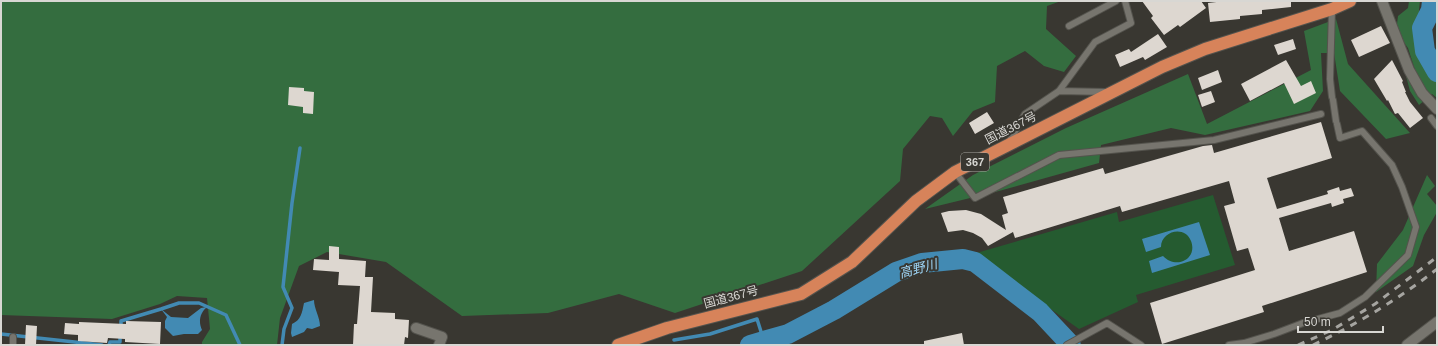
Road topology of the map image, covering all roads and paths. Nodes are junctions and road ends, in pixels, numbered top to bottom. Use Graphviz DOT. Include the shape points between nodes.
graph roads {
  1 [pos="1116,1"];
  2 [pos="1125,1"];
  3 [pos="1350,1"];
  4 [pos="1382,1"];
  5 [pos="1332,9"];
  6 [pos="1069,26"];
  7 [pos="1059,92"];
  8 [pos="1113,92"];
  9 [pos="1437,109"];
  10 [pos="1334,111"];
  11 [pos="1431,118"];
  12 [pos="1437,126"];
  13 [pos="1007,146"];
  14 [pos="955,172"];
  15 [pos="1437,322"];
  16 [pos="416,328"];
  17 [pos="13,337"];
  18 [pos="13,345"];
  19 [pos="439,345"];
  20 [pos="618,345"];
  21 [pos="1067,345"];
  22 [pos="1141,345"];
  23 [pos="1229,345"];
  24 [pos="1407,345"];
  1 -- 6 [label="lane"];
  2 -- 7 [label="lane" via="1131,23 1094,42"];
  3 -- 5 [label="highway, 国道367号 / 367"];
  4 -- 9 [label="street" via="1409,70 1422,93"];
  5 -- 8 [label="highway, 国道367号 / 367" via="1205,49"];
  5 -- 10 [label="lane" via="1330,79"];
  7 -- 8 [label="lane"];
  7 -- 13 [label="lane" via="1025,114"];
  8 -- 13 [label="highway, 国道367号 / 367"];
  10 -- 14 [label="lane" via="1214,140 1059,155 975,198"];
  10 -- 23 [label="lane" via="1340,138 1362,132 1392,165 1416,227 1408,255 1365,297 1340,313 1244,343"];
  11 -- 12 [label="lane"];
  13 -- 14 [label="highway, 国道367号 / 367"];
  14 -- 20 [label="highway, 国道367号 / 367" via="916,201 852,262 801,294 667,328"];
  15 -- 24 [label="street"];
  16 -- 19 [label="street" via="442,337"];
  17 -- 18 [label="lane"];
  21 -- 22 [label="lane" via="1107,323"];
}
